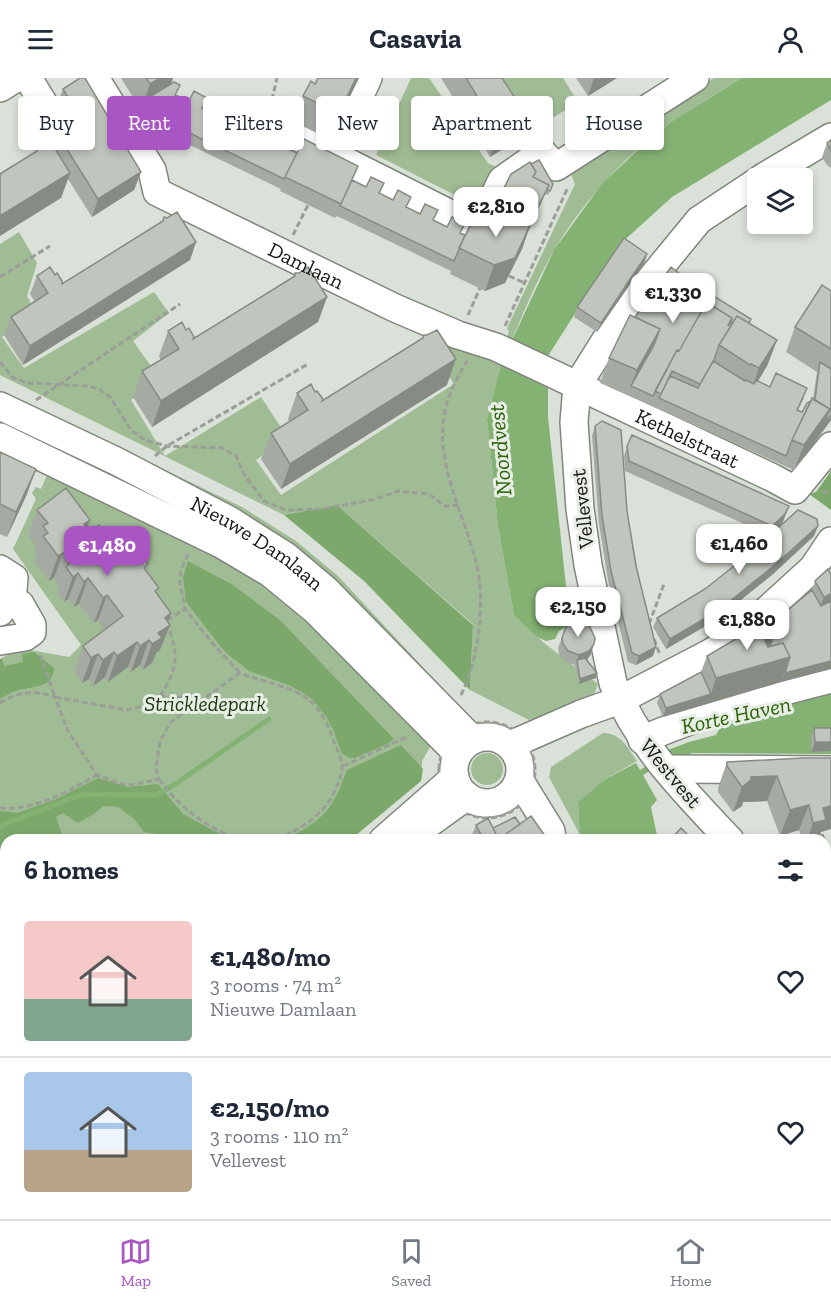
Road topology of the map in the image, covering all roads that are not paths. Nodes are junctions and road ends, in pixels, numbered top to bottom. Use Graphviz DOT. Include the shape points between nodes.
graph roads {
  1 [pos="16,78"];
  2 [pos="28,78"];
  3 [pos="95,78"];
  4 [pos="368,78"];
  5 [pos="694,78"];
  6 [pos="0,88"];
  7 [pos="39,96"];
  8 [pos="831,137"];
  9 [pos="304,140"];
  10 [pos="332,154"];
  11 [pos="779,168"];
  12 [pos="747,189"];
  13 [pos="565,380"];
  14 [pos="0,406"];
  15 [pos="0,437"];
  16 [pos="831,446"];
  17 [pos="831,541"];
  18 [pos="0,568"];
  19 [pos="6,607"];
  20 [pos="0,641"];
  21 [pos="831,679"];
  22 [pos="620,700"];
  23 [pos="642,740"];
  24 [pos="666,769"];
  25 [pos="831,770"];
  26 [pos="452,773"];
  27 [pos="520,777"];
  28 [pos="389,834"];
  29 [pos="410,834"];
  30 [pos="538,834"];
  31 [pos="551,834"];
  32 [pos="725,834"];
  1 -- 6 [label="street"];
  2 -- 7 [label="street"];
  3 -- 13 [label="street, Damlaan" via="152,170 157,192 395,308"];
  4 -- 10 [label="street"];
  5 -- 10 [label="street" via="556,167 542,152 502,180 478,228"];
  8 -- 11 [label="street"];
  9 -- 10 [label="street"];
  12 -- 13 [label="street" via="699,220 612,330"];
  13 -- 16 [label="street, Kethelstraat" via="795,490"];
  13 -- 22 [label="street, Vellevest" via="574,422 588,565"];
  14 -- 26 [label="street, Nieuwe Damlaan" via="229,520 287,557 325,589"];
  15 -- 26 [label="street, Nieuwe Damlaan" via="221,544 270,573 315,610"];
  17 -- 22 [label="street" via="813,568 744,631"];
  18 -- 19 [label="street" via="14,578"];
  19 -- 20 [label="street" via="20,604 32,632"];
  21 -- 23 [label="street" via="687,720"];
  22 -- 23 [label="street, Westvest"];
  22 -- 27 [label="street" via="581,714"];
  23 -- 24 [label="street, Westvest"];
  24 -- 25 [label="street"];
  24 -- 32 [label="street, Westvest"];
  26 -- 27 [label="street" via="474,800 488,803 500,801"];
  26 -- 27 [label="street" via="493,737"];
  26 -- 28 [label="street"];
  26 -- 29 [label="street"];
  27 -- 30 [label="street"];
  27 -- 31 [label="street"];
}
